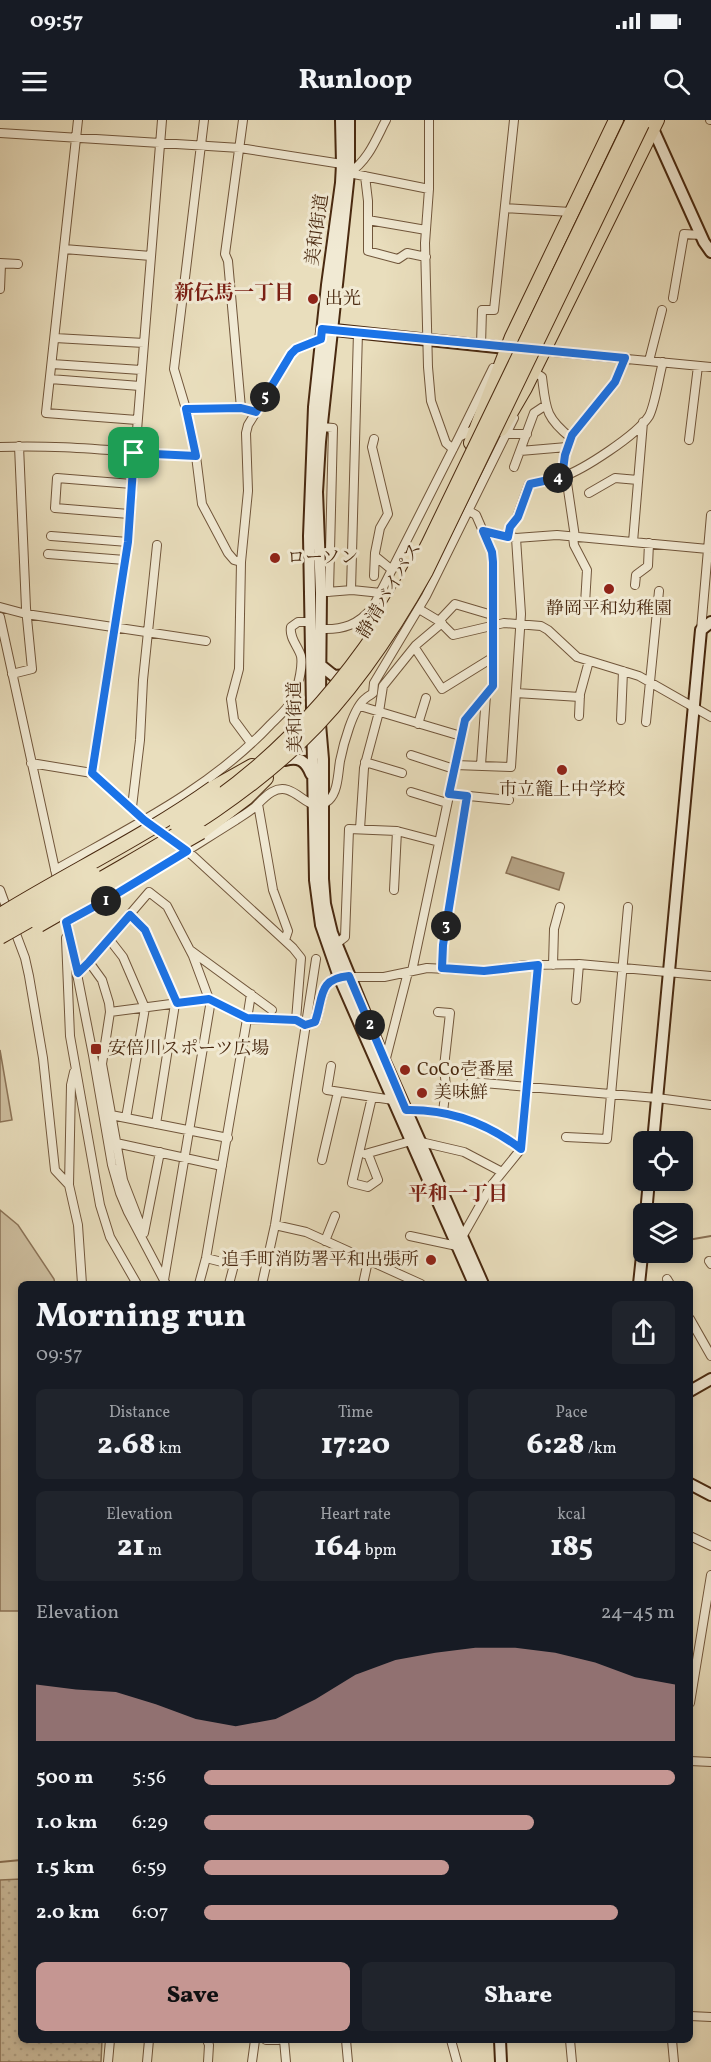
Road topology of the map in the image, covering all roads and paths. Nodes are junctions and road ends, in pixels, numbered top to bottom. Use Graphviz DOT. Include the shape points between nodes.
graph roads {
  1 [pos="78,120"];
  2 [pos="162,120"];
  3 [pos="204,120"];
  4 [pos="243,120"];
  5 [pos="341,120"];
  6 [pos="349,120"];
  7 [pos="386,120"];
  8 [pos="429,120"];
  9 [pos="514,120"];
  10 [pos="616,120"];
  11 [pos="623,120"];
  12 [pos="633,120"];
  13 [pos="650,122"];
  14 [pos="0,133"];
  15 [pos="76,137"];
  16 [pos="160,143"];
  17 [pos="201,146"];
  18 [pos="240,148"];
  19 [pos="664,154"];
  20 [pos="639,156"];
  21 [pos="346,168"];
  22 [pos="365,176"];
  23 [pos="429,189"];
  24 [pos="505,208"];
  25 [pos="571,212"];
  26 [pos="368,220"];
  27 [pos="426,230"];
  28 [pos="701,235"];
  29 [pos="64,249"];
  30 [pos="711,252"];
  31 [pos="151,255"];
  32 [pos="426,257"];
  33 [pos="1,263"];
  34 [pos="18,264"];
  35 [pos="0,289"];
  36 [pos="673,298"];
  37 [pos="662,310"];
  38 [pos="524,312"];
  39 [pos="358,332"];
  40 [pos="325,333"];
  41 [pos="55,338"];
  42 [pos="427,339"];
  43 [pos="144,343"];
  44 [pos="481,345"];
  45 [pos="508,348"];
  46 [pos="543,351"];
  47 [pos="625,358"];
  48 [pos="649,361"];
  49 [pos="663,362"];
  50 [pos="52,364"];
  51 [pos="698,366"];
  52 [pos="711,367"];
  53 [pos="493,368"];
  54 [pos="141,370"];
  55 [pos="533,371"];
  56 [pos="50,379"];
  57 [pos="140,386"];
  58 [pos="521,394"];
  59 [pos="546,405"];
  60 [pos="241,408"];
  61 [pos="186,409"];
  62 [pos="256,412"];
  63 [pos="137,420"];
  64 [pos="643,422"];
  65 [pos="322,427"];
  66 [pos="477,428"];
  67 [pos="507,434"];
  68 [pos="526,434"];
  69 [pos="459,437"];
  70 [pos="571,438"];
  71 [pos="374,439"];
  72 [pos="689,440"];
  73 [pos="19,446"];
  74 [pos="0,447"];
  75 [pos="567,447"];
  76 [pos="453,448"];
  77 [pos="520,451"];
  78 [pos="134,453"];
  79 [pos="196,456"];
  80 [pos="514,467"];
  81 [pos="564,476"];
  82 [pos="638,480"];
  83 [pos="132,484"];
  84 [pos="589,493"];
  85 [pos="470,510"];
  86 [pos="129,514"];
  87 [pos="711,515"];
  88 [pos="317,521"];
  89 [pos="331,522"];
  90 [pos="483,531"];
  91 [pos="51,536"];
  92 [pos="574,537"];
  93 [pos="512,538"];
  94 [pos="128,542"];
  95 [pos="633,542"];
  96 [pos="650,543"];
  97 [pos="157,545"];
  98 [pos="708,549"];
  99 [pos="48,554"];
  100 [pos="375,556"];
  101 [pos="125,560"];
  102 [pos="240,562"];
  103 [pos="392,570"];
  104 [pos="374,576"];
  105 [pos="635,585"];
  106 [pos="351,590"];
  107 [pos="659,591"];
  108 [pos="320,593"];
  109 [pos="381,593"];
  110 [pos="585,604"];
  111 [pos="0,607"];
  112 [pos="419,609"];
  113 [pos="26,614"];
  114 [pos="492,615"];
  115 [pos="0,617"];
  116 [pos="310,622"];
  117 [pos="440,622"];
  118 [pos="711,622"];
  119 [pos="521,624"];
  120 [pos="493,625"];
  121 [pos="114,627"];
  122 [pos="321,629"];
  123 [pos="701,630"];
  124 [pos="149,632"];
  125 [pos="401,634"];
  126 [pos="206,641"];
  127 [pos="416,646"];
  128 [pos="492,658"];
  129 [pos="589,661"];
  130 [pos="319,664"];
  131 [pos="623,671"];
  132 [pos="12,674"];
  133 [pos="351,674"];
  134 [pos="649,681"];
  135 [pos="516,693"];
  136 [pos="486,695"];
  137 [pos="580,696"];
  138 [pos="426,698"];
  139 [pos="360,706"];
  140 [pos="695,707"];
  141 [pos="379,711"];
  142 [pos="579,716"];
  143 [pos="711,717"];
  144 [pos="621,720"];
  145 [pos="646,722"];
  146 [pos="317,723"];
  147 [pos="418,724"];
  148 [pos="461,736"];
  149 [pos="251,743"];
  150 [pos="411,755"];
  151 [pos="285,760"];
  152 [pos="365,762"];
  153 [pos="31,763"];
  154 [pos="481,765"];
  155 [pos="455,767"];
  156 [pos="92,773"];
  157 [pos="402,773"];
  158 [pos="313,780"];
  159 [pos="411,792"];
  160 [pos="449,794"];
  161 [pos="467,796"];
  162 [pos="509,800"];
  163 [pos="447,803"];
  164 [pos="258,804"];
  165 [pos="317,805"];
  166 [pos="132,807"];
  167 [pos="144,820"];
  168 [pos="360,829"];
  169 [pos="397,831"];
  170 [pos="439,842"];
  171 [pos="187,851"];
  172 [pos="55,870"];
  173 [pos="0,890"];
  174 [pos="394,890"];
  175 [pos="560,907"];
  176 [pos="628,907"];
  177 [pos="0,915"];
  178 [pos="130,915"];
  179 [pos="67,923"];
  180 [pos="0,925"];
  181 [pos="0,937"];
  182 [pos="109,939"];
  183 [pos="285,940"];
  184 [pos="336,944"];
  185 [pos="0,946"];
  186 [pos="189,950"];
  187 [pos="316,959"];
  188 [pos="89,962"];
  189 [pos="579,964"];
  190 [pos="538,965"];
  191 [pos="553,965"];
  192 [pos="623,967"];
  193 [pos="442,968"];
  194 [pos="410,971"];
  195 [pos="669,971"];
  196 [pos="78,973"];
  197 [pos="344,976"];
  198 [pos="711,976"];
  199 [pos="251,994"];
  200 [pos="209,999"];
  201 [pos="576,1000"];
  202 [pos="176,1004"];
  203 [pos="145,1008"];
  204 [pos="272,1010"];
  205 [pos="110,1012"];
  206 [pos="438,1012"];
  207 [pos="247,1018"];
  208 [pos="296,1020"];
  209 [pos="305,1025"];
  210 [pos="385,1062"];
  211 [pos="75,1064"];
  212 [pos="331,1066"];
  213 [pos="471,1082"];
  214 [pos="526,1086"];
  215 [pos="338,1092"];
  216 [pos="612,1094"];
  217 [pos="372,1097"];
  218 [pos="657,1098"];
  219 [pos="393,1100"];
  220 [pos="711,1105"];
  221 [pos="406,1110"];
  222 [pos="443,1112"];
  223 [pos="111,1115"];
  224 [pos="126,1118"];
  225 [pos="156,1124"];
  226 [pos="188,1130"];
  227 [pos="654,1131"];
  228 [pos="566,1137"];
  229 [pos="228,1138"];
  230 [pos="416,1141"];
  231 [pos="116,1143"];
  232 [pos="521,1149"];
  233 [pos="160,1152"];
  234 [pos="368,1154"];
  235 [pos="358,1157"];
  236 [pos="184,1158"];
  237 [pos="322,1160"];
  238 [pos="222,1166"];
  239 [pos="502,1172"];
  240 [pos="69,1185"];
  241 [pos="335,1216"];
  242 [pos="275,1225"];
  243 [pos="410,1236"];
  244 [pos="143,1238"];
  245 [pos="325,1241"];
  246 [pos="459,1241"];
  247 [pos="206,1258"];
  248 [pos="368,1261"];
  249 [pos="641,1263"];
  250 [pos="82,1281"];
  251 [pos="135,1281"];
  252 [pos="164,1281"];
  253 [pos="165,1281"];
  254 [pos="200,1281"];
  255 [pos="230,1281"];
  256 [pos="263,1281"];
  257 [pos="364,1281"];
  258 [pos="414,1281"];
  259 [pos="473,1281"];
  260 [pos="481,1281"];
  261 [pos="639,1281"];
  262 [pos="693,1324"];
  263 [pos="711,1356"];
  264 [pos="711,1380"];
  265 [pos="693,1389"];
  266 [pos="693,1486"];
  267 [pos="711,1495"];
  268 [pos="693,1537"];
  269 [pos="711,1546"];
  270 [pos="711,1575"];
  271 [pos="693,1685"];
  272 [pos="693,1761"];
  273 [pos="711,1762"];
  274 [pos="693,2016"];
  275 [pos="711,2017"];
  276 [pos="110,2043"];
  277 [pos="149,2043"];
  278 [pos="208,2043"];
  279 [pos="255,2043"];
  280 [pos="284,2043"];
  281 [pos="346,2043"];
  282 [pos="452,2043"];
  283 [pos="500,2043"];
  284 [pos="570,2043"];
  285 [pos="672,2043"];
  286 [pos="108,2062"];
  287 [pos="147,2062"];
  288 [pos="208,2062"];
  289 [pos="252,2062"];
  290 [pos="286,2062"];
  291 [pos="348,2062"];
  292 [pos="457,2062"];
  293 [pos="501,2062"];
  294 [pos="572,2062"];
  295 [pos="674,2062"];
  1 -- 15 [label="street"];
  2 -- 16 [label="street"];
  3 -- 17 [label="street"];
  4 -- 18 [label="street"];
  5 -- 21 [label="street, 美和街道"];
  6 -- 21 [label="street, 美和街道"];
  7 -- 21 [label="street" via="358,167"];
  8 -- 23 [label="street"];
  9 -- 24 [label="street"];
  10 -- 25 [label="highway"];
  11 -- 38 [label="highway" via="564,242"];
  12 -- 180 [label="highway, 静清バイパス, bridge" via="415,569 352,668 295,733 245,777 189,818"];
  13 -- 19 [label="street"];
  13 -- 20 [label="highway"];
  13 -- 181 [label="highway, 静清バイパス, bridge" via="426,571 362,670 301,741 213,813"];
  14 -- 15 [label="street"];
  15 -- 16 [label="street"];
  15 -- 29 [label="street"];
  16 -- 17 [label="street"];
  16 -- 31 [label="street"];
  17 -- 18 [label="street"];
  17 -- 61 [label="street" via="174,369"];
  18 -- 21 [label="street"];
  18 -- 60 [label="street" via="225,254"];
  19 -- 20 [label="street" via="649,151"];
  19 -- 28 [label="street"];
  20 -- 46 [label="highway"];
  21 -- 22 [label="street"];
  21 -- 40 [label="street, 美和街道"];
  22 -- 23 [label="street"];
  22 -- 26 [label="street"];
  23 -- 27 [label="street"];
  24 -- 25 [label="street"];
  24 -- 44 [label="street" via="494,310 482,310"];
  25 -- 38 [label="highway"];
  26 -- 27 [label="street"];
  26 -- 32 [label="street" via="368,251 398,259 406,253"];
  27 -- 32 [label="street"];
  28 -- 30 [label="street"];
  28 -- 36 [label="street" via="684,234"];
  29 -- 31 [label="street"];
  29 -- 41 [label="street"];
  31 -- 43 [label="street"];
  32 -- 42 [label="street"];
  33 -- 34 [label="street"];
  33 -- 35 [label="street"];
  37 -- 48 [label="street"];
  38 -- 45 [label="highway"];
  39 -- 40 [label="street"];
  39 -- 42 [label="street"];
  39 -- 106 [label="street"];
  40 -- 62 [label="street" via="293,351"];
  40 -- 65 [label="street, 美和街道"];
  40 -- 108 [label="street, 美和街道" via="310,487"];
  41 -- 43 [label="street"];
  41 -- 50 [label="street"];
  42 -- 44 [label="street"];
  42 -- 76 [label="street" via="431,401 446,443"];
  43 -- 54 [label="street"];
  44 -- 45 [label="street"];
  45 -- 46 [label="street"];
  45 -- 66 [label="highway"];
  46 -- 47 [label="street"];
  46 -- 55 [label="highway"];
  47 -- 48 [label="street"];
  47 -- 70 [label="street" via="615,382"];
  48 -- 49 [label="street"];
  49 -- 51 [label="street"];
  49 -- 64 [label="street"];
  50 -- 54 [label="street"];
  50 -- 56 [label="street"];
  51 -- 52 [label="street"];
  51 -- 72 [label="street"];
  53 -- 69 [label="street"];
  54 -- 57 [label="street"];
  55 -- 58 [label="highway"];
  55 -- 59 [label="street" via="542,378"];
  56 -- 57 [label="street"];
  56 -- 63 [label="street" via="46,413"];
  57 -- 63 [label="street"];
  58 -- 67 [label="street" via="520,407"];
  58 -- 125 [label="highway"];
  59 -- 68 [label="street" via="534,413"];
  59 -- 70 [label="street" via="553,424"];
  60 -- 61 [label="street"];
  60 -- 62 [label="street"];
  61 -- 79 [label="street"];
  62 -- 102 [label="street" via="246,433 248,491"];
  63 -- 78 [label="street"];
  64 -- 81 [label="street" via="620,442"];
  64 -- 82 [label="street"];
  65 -- 88 [label="street, 美和街道"];
  65 -- 89 [label="street" via="333,428"];
  66 -- 69 [label="street"];
  66 -- 133 [label="highway" via="396,608"];
  67 -- 68 [label="street"];
  67 -- 85 [label="street"];
  68 -- 77 [label="street"];
  69 -- 76 [label="street"];
  70 -- 75 [label="street"];
  71 -- 100 [label="street" via="372,447 388,514 380,528"];
  73 -- 74 [label="street"];
  73 -- 78 [label="street"];
  73 -- 113 [label="street"];
  75 -- 77 [label="street"];
  75 -- 81 [label="street"];
  76 -- 103 [label="street"];
  77 -- 80 [label="street"];
  78 -- 79 [label="street"];
  78 -- 83 [label="street"];
  79 -- 102 [label="street" via="206,515 228,553"];
  81 -- 92 [label="street"];
  81 -- 93 [label="street" via="530,484 518,517 510,527"];
  82 -- 84 [label="street" via="615,478"];
  82 -- 95 [label="street"];
  83 -- 86 [label="street"];
  83 -- 86 [label="street" via="57,478 55,508"];
  85 -- 90 [label="street"];
  85 -- 112 [label="street"];
  86 -- 94 [label="street"];
  87 -- 98 [label="street"];
  88 -- 89 [label="street"];
  88 -- 108 [label="street, 美和街道"];
  89 -- 108 [label="street"];
  90 -- 93 [label="street"];
  90 -- 114 [label="street" via="492,552"];
  91 -- 94 [label="street"];
  92 -- 93 [label="street"];
  92 -- 95 [label="street"];
  92 -- 110 [label="street" via="587,570"];
  93 -- 119 [label="street"];
  94 -- 101 [label="street"];
  95 -- 96 [label="street"];
  96 -- 98 [label="street"];
  96 -- 105 [label="street" via="648,566 636,575"];
  97 -- 124 [label="street"];
  98 -- 123 [label="street"];
  99 -- 101 [label="street"];
  100 -- 103 [label="street"];
  100 -- 104 [label="street"];
  101 -- 121 [label="street"];
  102 -- 149 [label="street" via="239,669 231,699 234,720"];
  103 -- 109 [label="street"];
  106 -- 108 [label="street"];
  106 -- 109 [label="street"];
  107 -- 134 [label="street"];
  108 -- 116 [label="street, 美和街道"];
  108 -- 122 [label="street, 美和街道"];
  109 -- 122 [label="street" via="359,622 338,630"];
  111 -- 113 [label="street"];
  112 -- 117 [label="street"];
  112 -- 125 [label="street"];
  113 -- 121 [label="street"];
  113 -- 132 [label="street" via="32,669"];
  114 -- 117 [label="street" via="454,604"];
  114 -- 120 [label="street"];
  115 -- 132 [label="street"];
  116 -- 146 [label="street, 美和街道"];
  116 -- 149 [label="street" via="294,624 290,630 301,658 293,700"];
  117 -- 120 [label="street" via="453,635"];
  117 -- 127 [label="street"];
  118 -- 123 [label="street"];
  119 -- 120 [label="street"];
  119 -- 129 [label="street" via="542,626 572,654"];
  119 -- 135 [label="street"];
  120 -- 128 [label="street"];
  121 -- 124 [label="street"];
  121 -- 156 [label="street"];
  122 -- 130 [label="street, 美和街道"];
  123 -- 140 [label="street"];
  124 -- 126 [label="street"];
  124 -- 166 [label="street"];
  125 -- 127 [label="street"];
  125 -- 139 [label="street" via="374,683 373,693"];
  125 -- 146 [label="highway"];
  127 -- 128 [label="street" via="442,689"];
  127 -- 141 [label="street" via="383,686"];
  128 -- 136 [label="street" via="493,686"];
  129 -- 131 [label="street"];
  129 -- 137 [label="street"];
  130 -- 133 [label="street" via="334,676"];
  130 -- 146 [label="street, 美和街道"];
  131 -- 134 [label="street"];
  131 -- 144 [label="street"];
  132 -- 153 [label="street"];
  133 -- 146 [label="highway"];
  134 -- 140 [label="street"];
  134 -- 145 [label="street"];
  135 -- 137 [label="street"];
  135 -- 154 [label="street" via="511,767"];
  136 -- 148 [label="street" via="467,715"];
  136 -- 154 [label="street"];
  137 -- 142 [label="street"];
  138 -- 147 [label="street"];
  139 -- 141 [label="street"];
  139 -- 165 [label="street" via="344,744 335,791 331,799"];
  140 -- 143 [label="street"];
  140 -- 195 [label="street"];
  141 -- 147 [label="street"];
  141 -- 152 [label="street"];
  146 -- 151 [label="highway"];
  146 -- 158 [label="street, 美和街道"];
  146 -- 165 [label="street, 美和街道" via="322,759"];
  146 -- 177 [label="highway, bridge" via="276,754"];
  147 -- 148 [label="street"];
  148 -- 155 [label="street"];
  149 -- 167 [label="street" via="201,785"];
  150 -- 155 [label="street"];
  151 -- 158 [label="street" via="296,758 307,764"];
  151 -- 185 [label="highway, bridge" via="246,798 201,832"];
  152 -- 157 [label="street"];
  152 -- 168 [label="street"];
  153 -- 156 [label="street"];
  153 -- 172 [label="street"];
  154 -- 155 [label="street"];
  155 -- 160 [label="street"];
  156 -- 166 [label="street"];
  158 -- 165 [label="street, 美和街道"];
  159 -- 163 [label="street"];
  160 -- 161 [label="street"];
  160 -- 163 [label="street"];
  161 -- 162 [label="street"];
  161 -- 193 [label="street"];
  163 -- 170 [label="street"];
  164 -- 165 [label="street" via="280,789"];
  164 -- 171 [label="street"];
  164 -- 183 [label="street" via="273,890 288,932"];
  165 -- 184 [label="street, 美和街道" via="325,904"];
  165 -- 197 [label="street, 美和街道" via="317,904 323,933"];
  166 -- 167 [label="street"];
  167 -- 171 [label="street"];
  167 -- 172 [label="street"];
  168 -- 169 [label="street"];
  168 -- 184 [label="street" via="348,829 345,937"];
  169 -- 170 [label="street"];
  169 -- 174 [label="street"];
  170 -- 194 [label="street"];
  171 -- 179 [label="street"];
  171 -- 183 [label="street"];
  172 -- 179 [label="street"];
  173 -- 240 [label="street" via="29,976 55,1170"];
  175 -- 191 [label="street" via="554,929"];
  176 -- 192 [label="street"];
  178 -- 182 [label="street"];
  178 -- 186 [label="street" via="149,892 167,906"];
  178 -- 202 [label="street" via="145,930"];
  179 -- 196 [label="street"];
  179 -- 211 [label="street" via="70,1036"];
  182 -- 188 [label="street"];
  182 -- 203 [label="street" via="123,957"];
  183 -- 208 [label="street" via="301,957"];
  184 -- 197 [label="street, 美和街道"];
  186 -- 199 [label="street"];
  186 -- 200 [label="street"];
  187 -- 209 [label="street"];
  188 -- 196 [label="street"];
  188 -- 205 [label="street" via="105,987"];
  189 -- 191 [label="street"];
  189 -- 192 [label="street"];
  189 -- 201 [label="street"];
  190 -- 191 [label="street"];
  190 -- 193 [label="street" via="484,971"];
  190 -- 214 [label="street"];
  192 -- 195 [label="street"];
  192 -- 216 [label="street"];
  193 -- 194 [label="street"];
  194 -- 197 [label="street" via="384,977"];
  194 -- 210 [label="street"];
  195 -- 198 [label="street"];
  195 -- 218 [label="street"];
  196 -- 244 [label="street" via="112,1166 120,1193"];
  197 -- 209 [label="street" via="327,983 315,1022"];
  197 -- 210 [label="street, 美和街道"];
  197 -- 219 [label="street, 美和街道"];
  199 -- 204 [label="street"];
  199 -- 207 [label="street"];
  200 -- 202 [label="street"];
  200 -- 207 [label="street"];
  200 -- 226 [label="street"];
  202 -- 203 [label="street"];
  202 -- 225 [label="street"];
  203 -- 205 [label="street"];
  203 -- 224 [label="street"];
  205 -- 223 [label="street" via="102,1064"];
  206 -- 222 [label="street" via="450,1012"];
  207 -- 208 [label="street"];
  207 -- 229 [label="street"];
  208 -- 209 [label="street"];
  209 -- 242 [label="street"];
  210 -- 221 [label="street, 美和街道"];
  211 -- 240 [label="street"];
  211 -- 251 [label="street" via="104,1223"];
  212 -- 215 [label="street" via="327,1090"];
  213 -- 214 [label="street"];
  214 -- 216 [label="street"];
  214 -- 232 [label="street"];
  215 -- 217 [label="street"];
  215 -- 237 [label="street"];
  216 -- 218 [label="street"];
  216 -- 228 [label="street" via="607,1139"];
  217 -- 219 [label="street"];
  217 -- 235 [label="street"];
  218 -- 220 [label="street"];
  218 -- 227 [label="street"];
  219 -- 230 [label="street, 美和街道"];
  221 -- 222 [label="street"];
  221 -- 230 [label="street, 美和街道"];
  222 -- 232 [label="street" via="488,1128"];
  223 -- 224 [label="street"];
  223 -- 231 [label="street"];
  224 -- 225 [label="street"];
  225 -- 226 [label="street"];
  226 -- 229 [label="street"];
  226 -- 236 [label="street"];
  229 -- 238 [label="street"];
  230 -- 234 [label="street"];
  230 -- 239 [label="street" via="464,1152"];
  230 -- 246 [label="street, 美和街道"];
  231 -- 233 [label="street"];
  231 -- 244 [label="street" via="124,1186"];
  232 -- 239 [label="street"];
  233 -- 236 [label="street"];
  233 -- 244 [label="street"];
  234 -- 235 [label="street"];
  234 -- 235 [label="street" via="378,1180 368,1187 352,1184"];
  236 -- 238 [label="street"];
  236 -- 253 [label="street"];
  238 -- 247 [label="street"];
  239 -- 246 [label="street"];
  240 -- 250 [label="street" via="78,1225"];
  241 -- 245 [label="street"];
  242 -- 245 [label="street"];
  242 -- 256 [label="street"];
  243 -- 246 [label="street"];
  244 -- 252 [label="street"];
  245 -- 248 [label="street"];
  246 -- 259 [label="street, 美和街道"];
  246 -- 260 [label="street, 美和街道"];
  247 -- 254 [label="street"];
  247 -- 255 [label="street" via="234,1265"];
  248 -- 257 [label="street"];
  248 -- 258 [label="street"];
  249 -- 261 [label="street"];
  262 -- 263 [label="street"];
  264 -- 265 [label="street"];
  266 -- 267 [label="street"];
  268 -- 269 [label="street"];
  270 -- 271 [label="street"];
  272 -- 273 [label="street"];
  274 -- 275 [label="street"];
  276 -- 286 [label="street"];
  277 -- 287 [label="street"];
  278 -- 288 [label="street"];
  279 -- 289 [label="street"];
  280 -- 290 [label="street"];
  281 -- 291 [label="street"];
  282 -- 292 [label="street"];
  283 -- 293 [label="street"];
  284 -- 294 [label="street"];
  285 -- 295 [label="street"];
}
